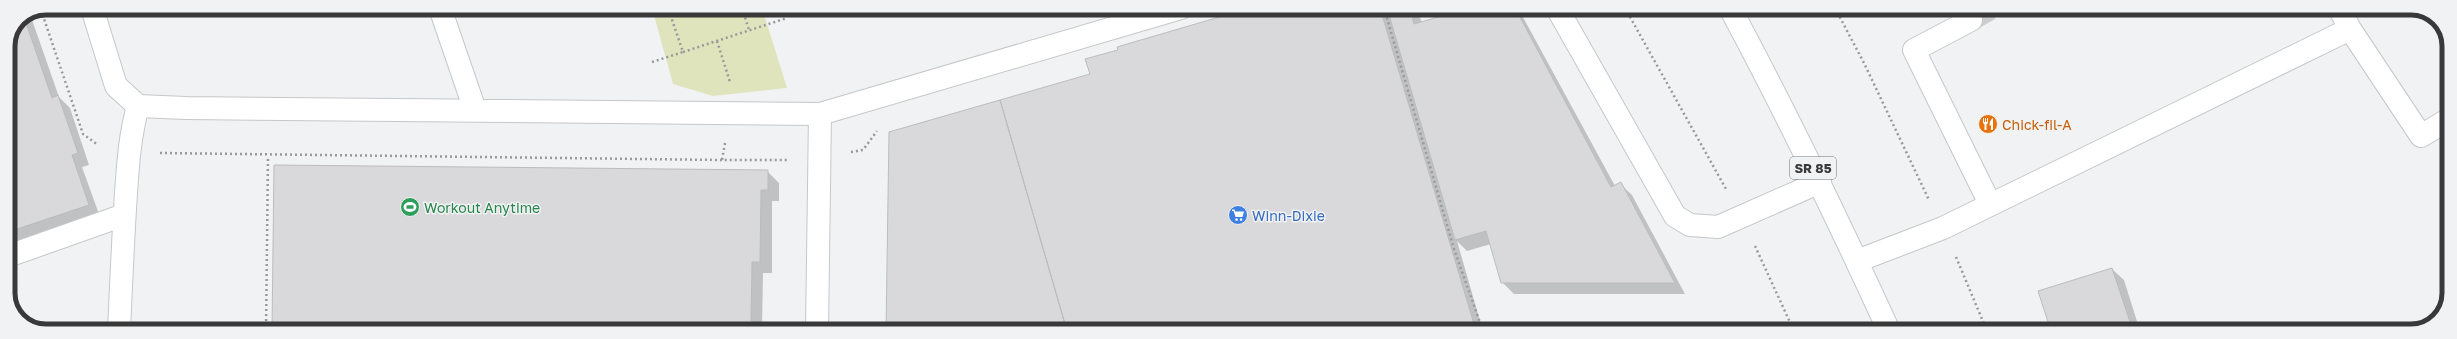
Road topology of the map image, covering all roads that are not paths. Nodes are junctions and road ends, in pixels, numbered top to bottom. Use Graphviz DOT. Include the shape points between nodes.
graph roads {
  1 [pos="94,15"];
  2 [pos="442,15"];
  3 [pos="1157,15"];
  4 [pos="1561,15"];
  5 [pos="1734,15"];
  6 [pos="2343,15"];
  7 [pos="1971,20"];
  8 [pos="2350,29"];
  9 [pos="138,106"];
  10 [pos="475,110"];
  11 [pos="820,114"];
  12 [pos="2442,123"];
  13 [pos="1820,182"];
  14 [pos="1990,204"];
  15 [pos="124,215"];
  16 [pos="15,254"];
  17 [pos="1857,261"];
  18 [pos="119,324"];
  19 [pos="817,324"];
  20 [pos="1886,324"];
  1 -- 9 [label="main road" via="116,86"];
  2 -- 10 [label="main road"];
  3 -- 11 [label="main road"];
  4 -- 13 [label="main road" via="1675,216 1690,225 1718,227"];
  5 -- 13 [label="main road, SR 85"];
  6 -- 8 [label="main road"];
  7 -- 14 [label="main road" via="1914,50"];
  8 -- 12 [label="main road" via="2421,136"];
  8 -- 14 [label="main road"];
  9 -- 10 [label="main road"];
  9 -- 15 [label="main road" via="131,132"];
  10 -- 11 [label="main road"];
  11 -- 19 [label="main road"];
  13 -- 17 [label="main road, SR 85"];
  14 -- 17 [label="main road" via="1943,228"];
  15 -- 16 [label="main road"];
  15 -- 18 [label="main road"];
  17 -- 20 [label="main road, SR 85"];
}
